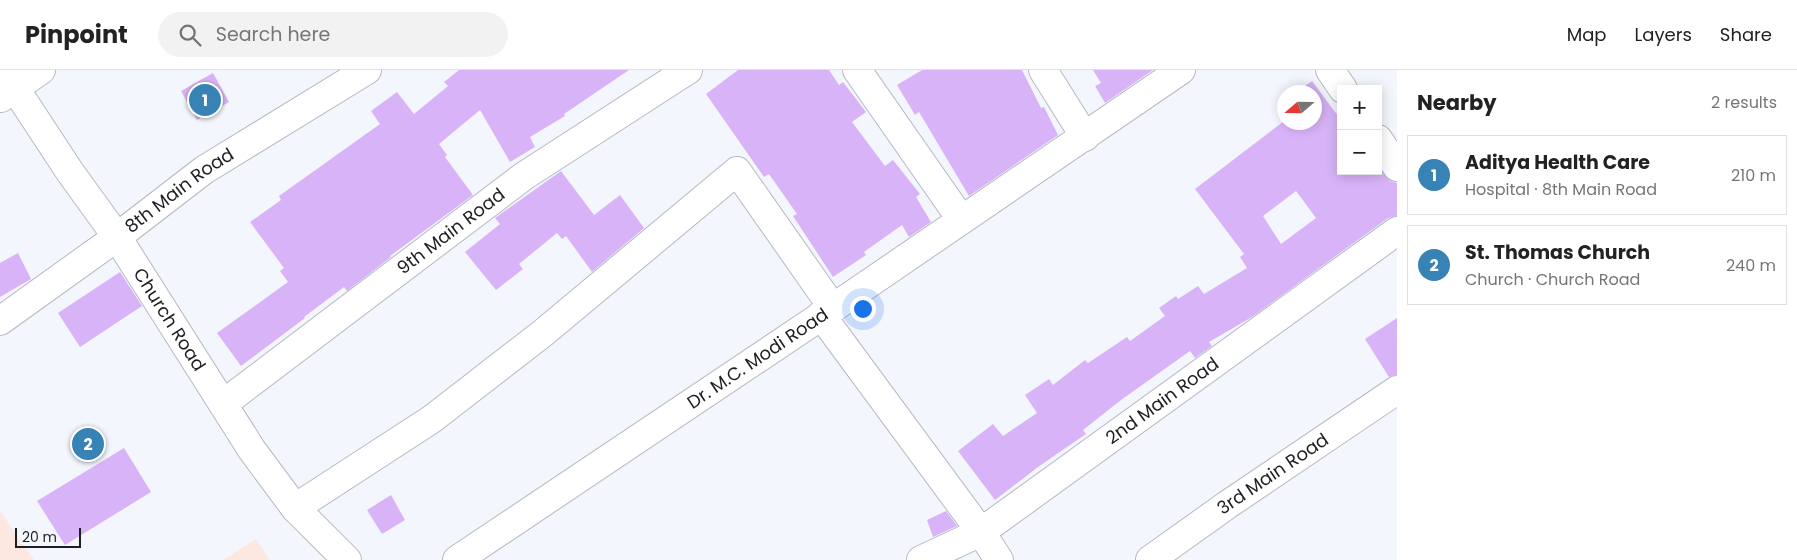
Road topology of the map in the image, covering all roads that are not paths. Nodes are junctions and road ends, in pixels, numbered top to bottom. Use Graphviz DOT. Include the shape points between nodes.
graph roads {
  1 [pos="41,70"];
  2 [pos="367,70"];
  3 [pos="688,70"];
  4 [pos="857,70"];
  5 [pos="1043,70"];
  6 [pos="1181,70"];
  7 [pos="1330,70"];
  8 [pos="6,85"];
  9 [pos="1340,85"];
  10 [pos="1086,137"];
  11 [pos="1382,145"];
  12 [pos="1397,167"];
  13 [pos="961,219"];
  14 [pos="1397,230"];
  15 [pos="117,237"];
  16 [pos="827,311"];
  17 [pos="0,321"];
  18 [pos="1397,390"];
  19 [pos="223,404"];
  20 [pos="295,508"];
  21 [pos="981,532"];
  22 [pos="347,560"];
  23 [pos="457,560"];
  24 [pos="921,560"];
  25 [pos="999,560"];
  26 [pos="1150,560"];
  1 -- 8 [label="street"];
  2 -- 15 [label="street, 8th Main Road" via="204,170"];
  3 -- 19 [label="street, 9th Main Road" via="524,176"];
  4 -- 13 [label="street"];
  5 -- 10 [label="street"];
  6 -- 10 [label="street, Dr. M.C. Modi Road"];
  7 -- 9 [label="street"];
  8 -- 15 [label="street, Church Road"];
  10 -- 13 [label="street, Dr. M.C. Modi Road"];
  11 -- 12 [label="street"];
  13 -- 16 [label="street, Dr. M.C. Modi Road"];
  14 -- 21 [label="street, 2nd Main Road"];
  15 -- 17 [label="street, 8th Main Road"];
  15 -- 19 [label="street, Church Road"];
  16 -- 20 [label="street" via="737,171 543,333 432,419"];
  16 -- 21 [label="street"];
  16 -- 23 [label="street, Dr. M.C. Modi Road"];
  18 -- 26 [label="street, 3rd Main Road"];
  19 -- 20 [label="street, Church Road"];
  20 -- 22 [label="street, Church Road"];
  21 -- 24 [label="street, 2nd Main Road"];
  21 -- 25 [label="street"];
}
